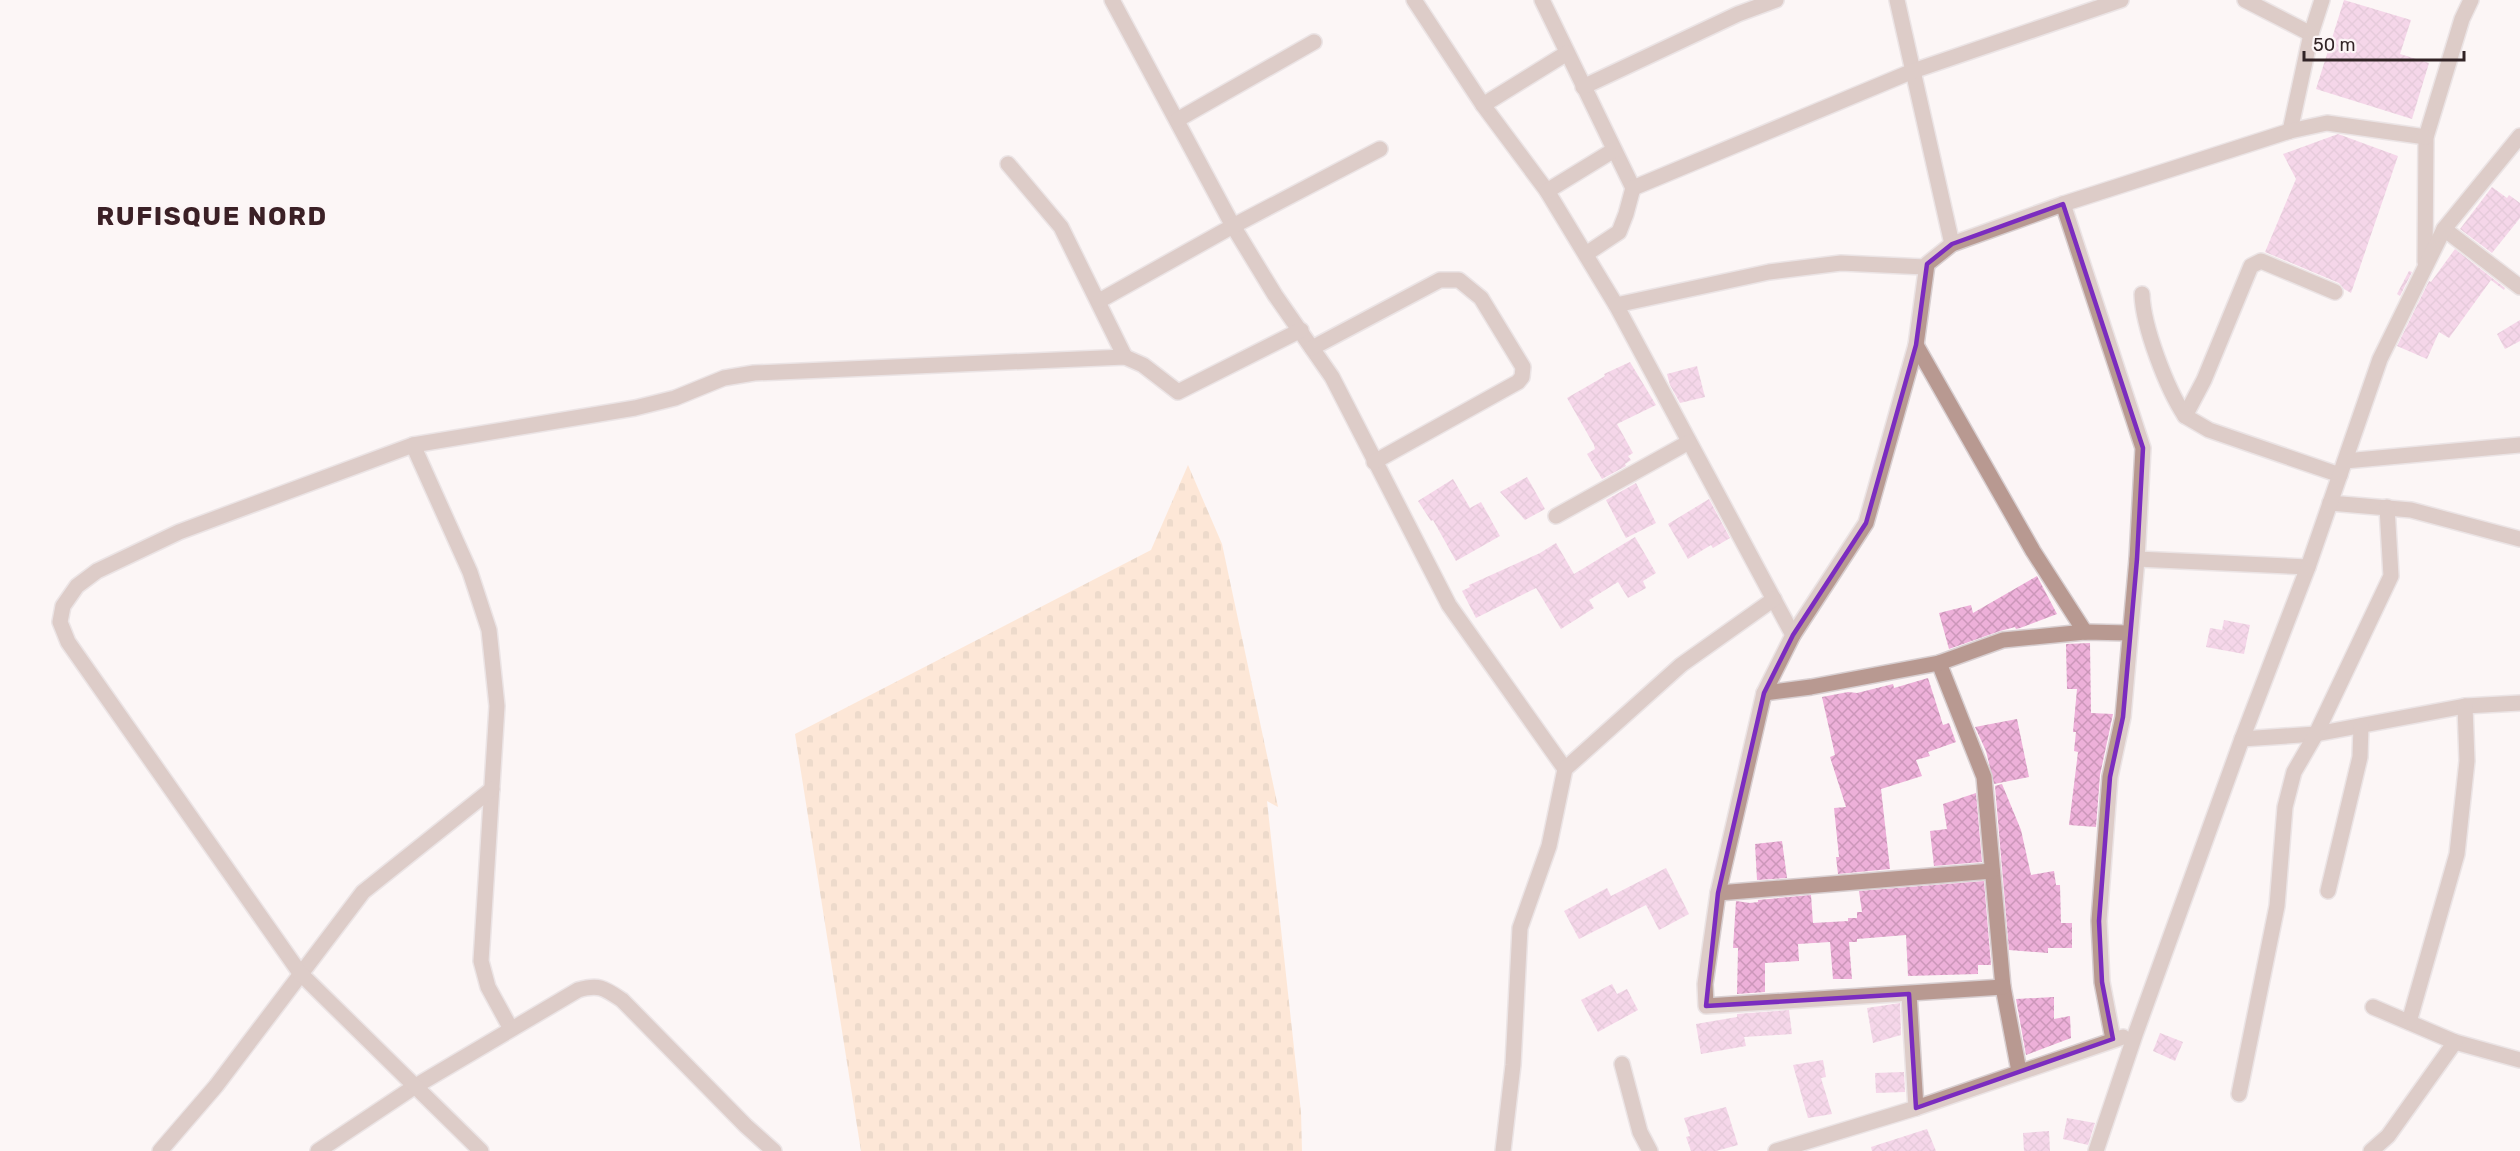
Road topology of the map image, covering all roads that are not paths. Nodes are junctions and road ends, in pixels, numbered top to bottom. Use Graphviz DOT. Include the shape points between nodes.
graph roads {
  1 [pos="1112,0"];
  2 [pos="1414,0"];
  3 [pos="1542,0"];
  4 [pos="1776,0"];
  5 [pos="1897,0"];
  6 [pos="2121,0"];
  7 [pos="2245,0"];
  8 [pos="2322,0"];
  9 [pos="2471,0"];
  10 [pos="1736,7"];
  11 [pos="2311,34"];
  12 [pos="1314,42"];
  13 [pos="1567,53"];
  14 [pos="1913,71"];
  15 [pos="1583,87"];
  16 [pos="1483,105"];
  17 [pos="1177,120"];
  18 [pos="2290,131"];
  19 [pos="2520,136"];
  20 [pos="2426,137"];
  21 [pos="1380,149"];
  22 [pos="1614,150"];
  23 [pos="1008,164"];
  24 [pos="1633,188"];
  25 [pos="1547,191"];
  26 [pos="2063,204"];
  27 [pos="1233,226"];
  28 [pos="2444,229"];
  29 [pos="1952,244"];
  30 [pos="1586,254"];
  31 [pos="2425,266"];
  32 [pos="1925,267"];
  33 [pos="2520,287"];
  34 [pos="2335,292"];
  35 [pos="2142,294"];
  36 [pos="1099,301"];
  37 [pos="1616,305"];
  38 [pos="1301,330"];
  39 [pos="1916,345"];
  40 [pos="1312,348"];
  41 [pos="1125,357"];
  42 [pos="2185,417"];
  43 [pos="1689,442"];
  44 [pos="2520,444"];
  45 [pos="413,445"];
  46 [pos="1374,462"];
  47 [pos="2342,468"];
  48 [pos="2330,503"];
  49 [pos="2387,507"];
  50 [pos="1556,516"];
  51 [pos="2520,539"];
  52 [pos="2137,559"];
  53 [pos="2308,567"];
  54 [pos="1774,599"];
  55 [pos="2085,632"];
  56 [pos="2130,633"];
  57 [pos="1793,635"];
  58 [pos="1939,663"];
  59 [pos="1764,693"];
  60 [pos="2520,703"];
  61 [pos="2465,706"];
  62 [pos="2361,726"];
  63 [pos="2316,734"];
  64 [pos="2242,739"];
  65 [pos="1565,769"];
  66 [pos="492,789"];
  67 [pos="1992,871"];
  68 [pos="2328,891"];
  69 [pos="1718,893"];
  70 [pos="300,973"];
  71 [pos="2003,987"];
  72 [pos="1909,994"];
  73 [pos="2373,1007"];
  74 [pos="2409,1022"];
  75 [pos="511,1029"];
  76 [pos="2135,1035"];
  77 [pos="2114,1039"];
  78 [pos="2456,1041"];
  79 [pos="2520,1060"];
  80 [pos="1622,1064"];
  81 [pos="2019,1071"];
  82 [pos="414,1087"];
  83 [pos="2239,1094"];
  84 [pos="1917,1108"];
  85 [pos="160,1151"];
  86 [pos="318,1151"];
  87 [pos="482,1151"];
  88 [pos="774,1151"];
  89 [pos="1503,1151"];
  90 [pos="1650,1151"];
  91 [pos="1776,1151"];
  92 [pos="2096,1151"];
  93 [pos="2371,1151"];
  1 -- 17 [label="street"];
  2 -- 16 [label="street"];
  3 -- 13 [label="street"];
  4 -- 10 [label="street"];
  5 -- 14 [label="street"];
  6 -- 14 [label="street"];
  7 -- 11 [label="street"];
  8 -- 11 [label="street"];
  9 -- 20 [label="street"];
  10 -- 15 [label="street"];
  11 -- 18 [label="street"];
  12 -- 17 [label="street"];
  13 -- 15 [label="street"];
  13 -- 16 [label="street"];
  14 -- 24 [label="street"];
  14 -- 29 [label="street"];
  15 -- 22 [label="street"];
  16 -- 25 [label="street"];
  17 -- 27 [label="street"];
  18 -- 20 [label="street" via="2327,123"];
  18 -- 26 [label="street"];
  19 -- 28 [label="street"];
  20 -- 31 [label="street"];
  21 -- 27 [label="street"];
  22 -- 24 [label="street"];
  22 -- 25 [label="street"];
  23 -- 36 [label="street" via="1061,227"];
  24 -- 30 [label="street" via="1619,232"];
  25 -- 30 [label="street"];
  26 -- 29 [label="street"];
  26 -- 52 [label="street" via="2143,448"];
  27 -- 36 [label="street"];
  27 -- 38 [label="street"];
  28 -- 31 [label="street"];
  28 -- 33 [label="street"];
  29 -- 32 [label="street"];
  30 -- 37 [label="street"];
  31 -- 47 [label="street" via="2380,359"];
  32 -- 37 [label="street" via="1841,263 1769,272"];
  32 -- 39 [label="street"];
  34 -- 42 [label="street" via="2261,261 2251,266"];
  35 -- 42 [label="street" via="2173,399"];
  36 -- 41 [label="street"];
  37 -- 43 [label="street"];
  38 -- 40 [label="street"];
  38 -- 41 [label="street" via="1178,392 1143,365"];
  39 -- 55 [label="street" via="2033,551"];
  39 -- 57 [label="street" via="1866,523"];
  40 -- 46 [label="street" via="1332,377"];
  40 -- 46 [label="street" via="1440,280 1459,280 1481,298 1523,367 1518,382"];
  41 -- 45 [label="street" via="754,373 724,378 675,398 634,408"];
  42 -- 47 [label="street" via="2209,430"];
  43 -- 50 [label="street"];
  43 -- 54 [label="street"];
  44 -- 47 [label="street"];
  45 -- 66 [label="street" via="470,572 489,630 497,706"];
  45 -- 70 [label="street" via="179,532 97,571 77,586 63,606 60,622 68,642"];
  46 -- 65 [label="street" via="1449,605"];
  47 -- 48 [label="street"];
  48 -- 49 [label="street"];
  48 -- 53 [label="street"];
  49 -- 51 [label="street"];
  49 -- 63 [label="street" via="2391,576"];
  52 -- 53 [label="street"];
  52 -- 56 [label="street"];
  53 -- 64 [label="street"];
  54 -- 57 [label="street"];
  54 -- 65 [label="street" via="1681,665"];
  55 -- 56 [label="street"];
  55 -- 58 [label="street" via="2003,640"];
  56 -- 77 [label="street" via="2123,717 2110,777 2099,921 2102,982"];
  57 -- 59 [label="street"];
  58 -- 59 [label="street"];
  58 -- 67 [label="street" via="1984,777"];
  59 -- 69 [label="street"];
  60 -- 61 [label="street"];
  61 -- 62 [label="street"];
  61 -- 74 [label="street" via="2467,761 2457,854"];
  62 -- 63 [label="street"];
  62 -- 68 [label="street" via="2360,757"];
  63 -- 64 [label="street"];
  63 -- 83 [label="street" via="2294,772 2285,807 2277,906"];
  64 -- 76 [label="street"];
  65 -- 89 [label="street" via="1549,846 1520,928 1513,1065"];
  66 -- 70 [label="street" via="363,892"];
  66 -- 75 [label="street" via="481,961 488,987"];
  67 -- 69 [label="street"];
  67 -- 71 [label="street"];
  69 -- 72 [label="street" via="1705,984 1707,1006"];
  70 -- 82 [label="street"];
  70 -- 85 [label="street" via="216,1086"];
  71 -- 72 [label="street"];
  71 -- 81 [label="street"];
  72 -- 84 [label="street"];
  73 -- 74 [label="street"];
  74 -- 78 [label="street"];
  75 -- 82 [label="street"];
  75 -- 88 [label="street" via="578,990 604,988 622,1000"];
  76 -- 77 [label="street"];
  76 -- 92 [label="street"];
  77 -- 81 [label="street"];
  78 -- 79 [label="street"];
  78 -- 93 [label="street" via="2388,1136"];
  80 -- 90 [label="street" via="1640,1132"];
  81 -- 84 [label="street"];
  82 -- 86 [label="street"];
  82 -- 87 [label="street"];
  84 -- 91 [label="street"];
}
